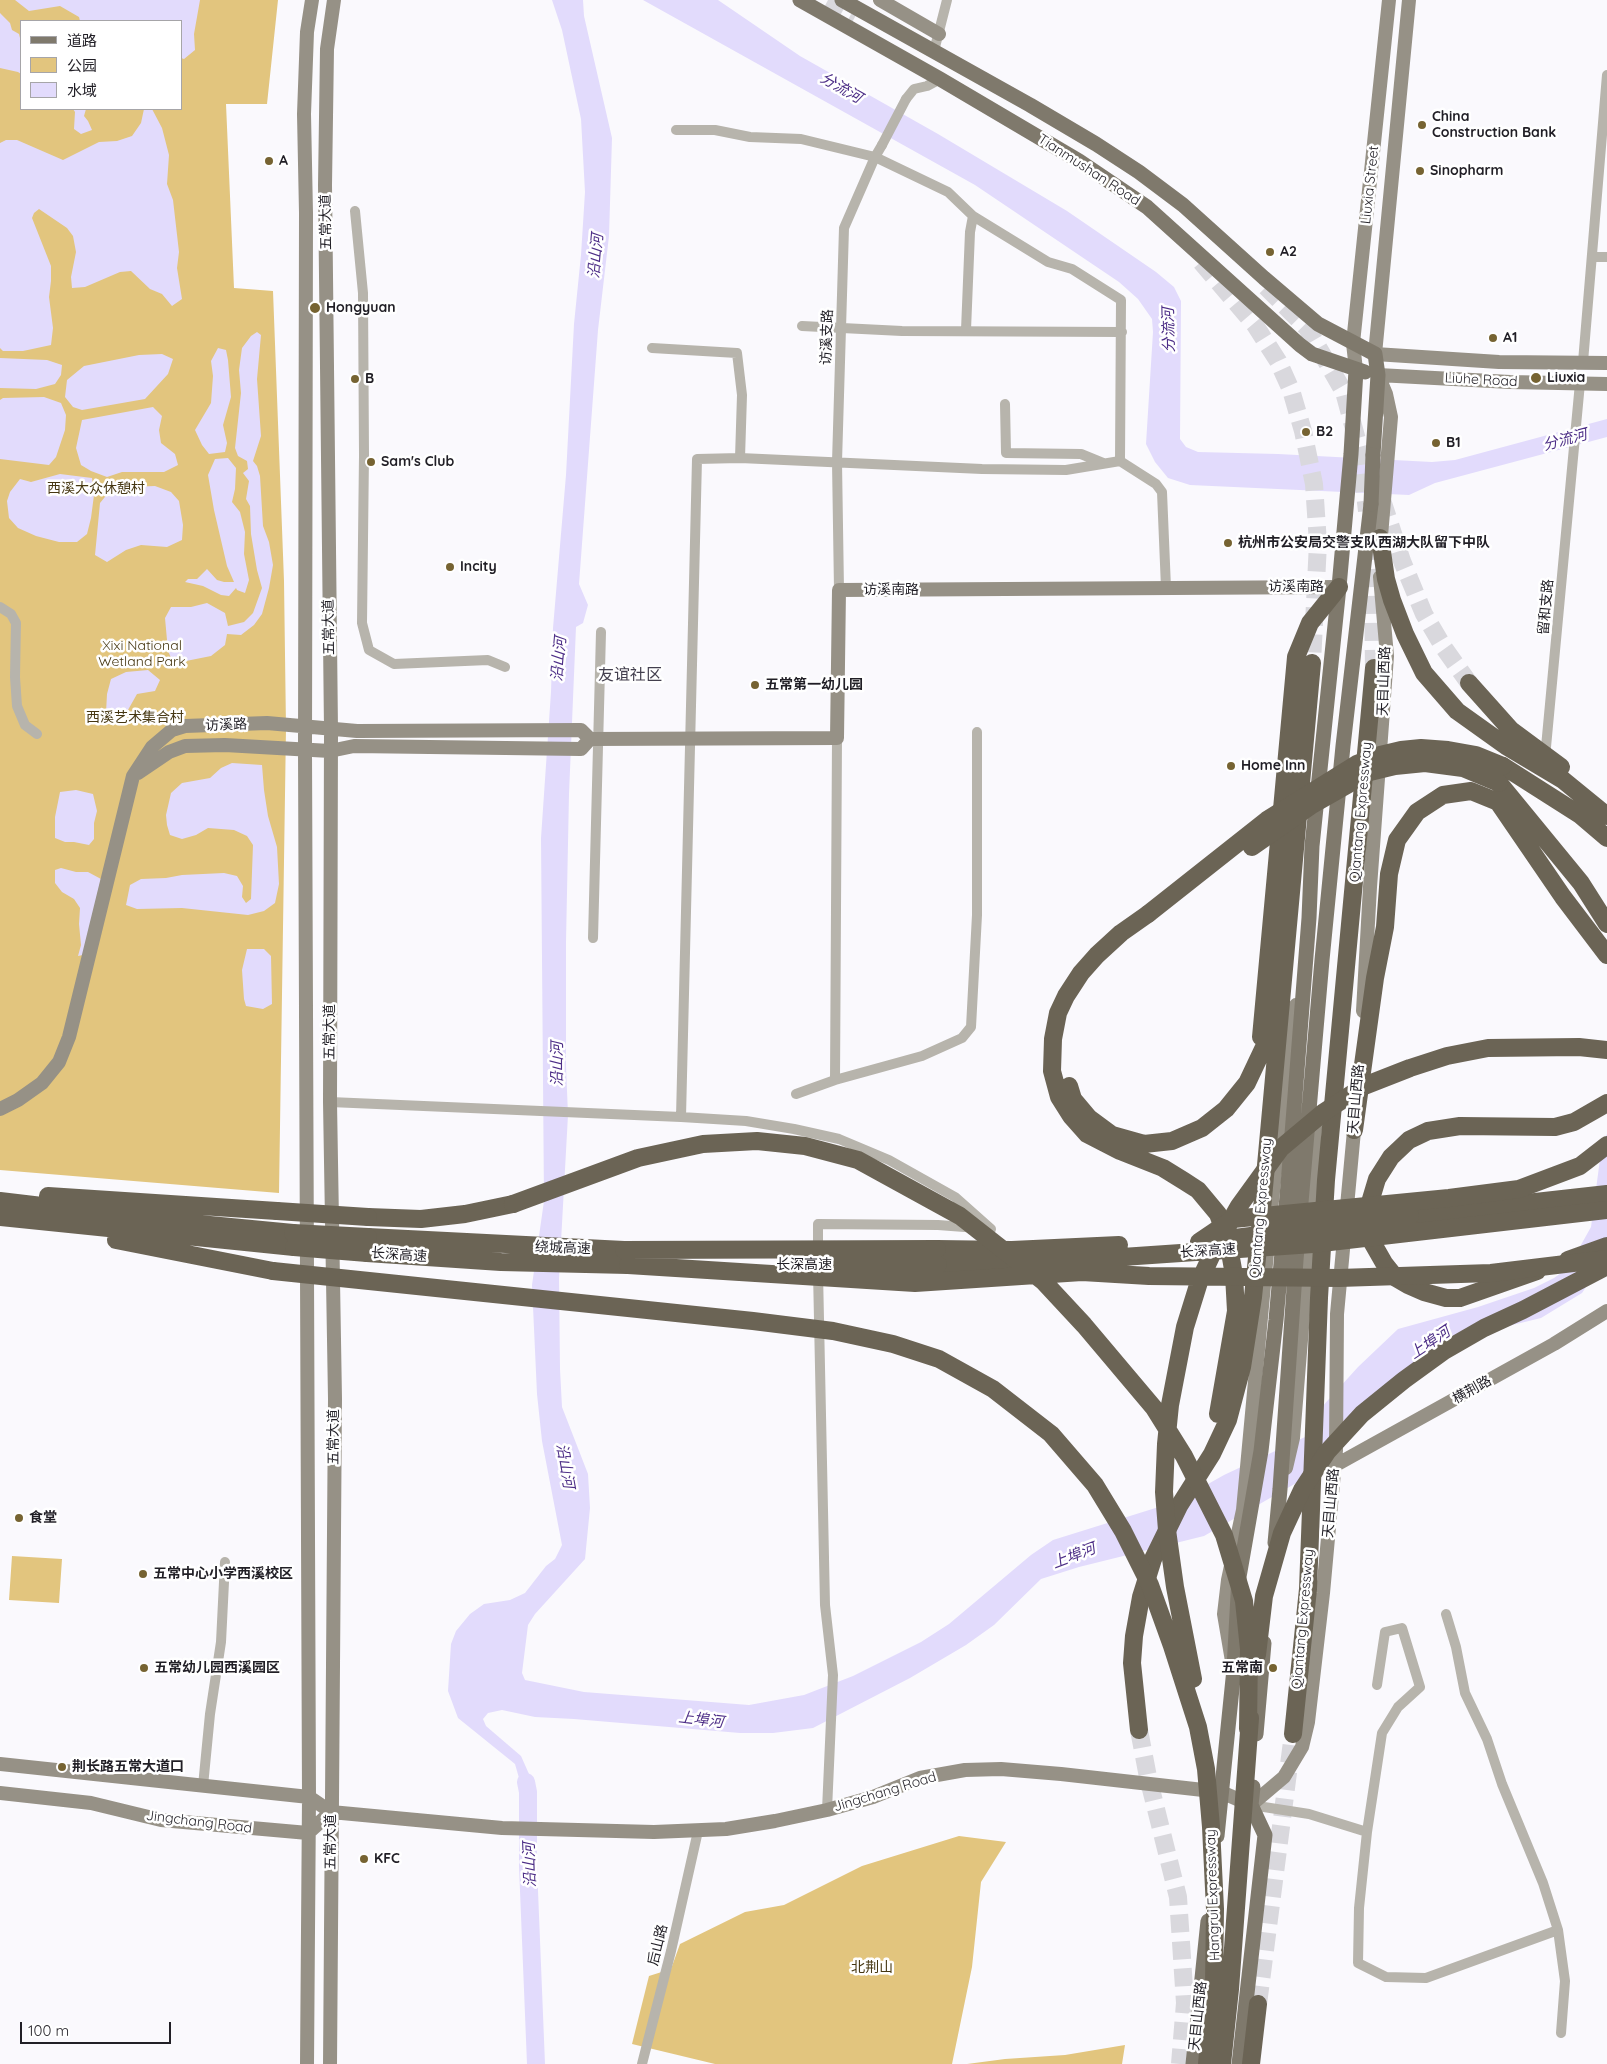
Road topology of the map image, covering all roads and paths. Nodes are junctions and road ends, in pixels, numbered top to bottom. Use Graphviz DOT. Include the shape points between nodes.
graph roads {
  1 [pos="312,0"];
  2 [pos="334,0"];
  3 [pos="800,0"];
  4 [pos="842,0"];
  5 [pos="880,0"];
  6 [pos="947,0"];
  7 [pos="1389,0"];
  8 [pos="1409,0"];
  9 [pos="939,34"];
  10 [pos="934,51"];
  11 [pos="1607,75"];
  12 [pos="940,79"];
  13 [pos="676,130"];
  14 [pos="1604,152"];
  15 [pos="875,157"];
  16 [pos="355,211"];
  17 [pos="973,216"];
  18 [pos="1592,256"];
  19 [pos="1607,257"];
  20 [pos="802,326"];
  21 [pos="841,327"];
  22 [pos="966,330"];
  23 [pos="1122,332"];
  24 [pos="1353,343"];
  25 [pos="652,348"];
  26 [pos="1375,354"];
  27 [pos="1583,362"];
  28 [pos="1607,363"];
  29 [pos="1356,370"];
  30 [pos="1378,375"];
  31 [pos="1580,383"];
  32 [pos="1607,384"];
  33 [pos="1004,404"];
  34 [pos="740,458"];
  35 [pos="1120,461"];
  36 [pos="837,462"];
  37 [pos="1104,463"];
  38 [pos="1377,504"];
  39 [pos="1380,538"];
  40 [pos="1339,587"];
  41 [pos="1166,588"];
  42 [pos="839,590"];
  43 [pos="0,607"];
  44 [pos="601,632"];
  45 [pos="1312,663"];
  46 [pos="505,666"];
  47 [pos="1374,668"];
  48 [pos="1469,683"];
  49 [pos="306,727"];
  50 [pos="330,730"];
  51 [pos="977,732"];
  52 [pos="37,734"];
  53 [pos="837,738"];
  54 [pos="588,739"];
  55 [pos="691,739"];
  56 [pos="1546,746"];
  57 [pos="305,750"];
  58 [pos="330,751"];
  59 [pos="1501,774"];
  60 [pos="133,776"];
  61 [pos="1607,802"];
  62 [pos="1607,816"];
  63 [pos="1607,838"];
  64 [pos="1151,918"];
  65 [pos="1607,924"];
  66 [pos="594,938"];
  67 [pos="1286,945"];
  68 [pos="1607,955"];
  69 [pos="1607,1050"];
  70 [pos="835,1080"];
  71 [pos="1247,1083"];
  72 [pos="796,1094"];
  73 [pos="330,1102"];
  74 [pos="1607,1102"];
  75 [pos="0,1109"];
  76 [pos="681,1117"];
  77 [pos="1354,1130"];
  78 [pos="1607,1145"];
  79 [pos="0,1193"];
  80 [pos="1607,1194"];
  81 [pos="0,1201"];
  82 [pos="1607,1210"];
  83 [pos="8,1218"];
  84 [pos="294,1240"];
  85 [pos="1199,1242"];
  86 [pos="1607,1246"];
  87 [pos="938,1257"];
  88 [pos="626,1258"];
  89 [pos="1607,1259"];
  90 [pos="1607,1266"];
  91 [pos="1607,1311"];
  92 [pos="1334,1466"];
  93 [pos="1192,1486"];
  94 [pos="225,1562"];
  95 [pos="1446,1614"];
  96 [pos="1377,1685"];
  97 [pos="1198,1727"];
  98 [pos="1248,1729"];
  99 [pos="1139,1730"];
  100 [pos="1293,1734"];
  101 [pos="0,1764"];
  102 [pos="203,1786"];
  103 [pos="1221,1792"];
  104 [pos="0,1793"];
  105 [pos="308,1797"];
  106 [pos="1251,1805"];
  107 [pos="827,1810"];
  108 [pos="331,1812"];
  109 [pos="698,1831"];
  110 [pos="1367,1832"];
  111 [pos="308,1833"];
  112 [pos="1558,1930"];
  113 [pos="1258,2004"];
  114 [pos="1561,2034"];
  115 [pos="307,2064"];
  116 [pos="330,2064"];
  117 [pos="642,2064"];
  118 [pos="1193,2064"];
  119 [pos="1207,2064"];
  120 [pos="1222,2064"];
  121 [pos="1239,2064"];
  122 [pos="1251,2064"];
  1 -- 49 [label="main road, 五常大道" via="307,32 304,114"];
  2 -- 50 [label="main road, 五常大道" via="327,49 325,185"];
  3 -- 12 [label="main road, Tianmushan Road"];
  4 -- 10 [label="main road, Tianmushan Road"];
  5 -- 9 [label="main road"];
  6 -- 9 [label="street"];
  7 -- 24 [label="main road, Liuxia Street"];
  8 -- 26 [label="main road, Liuxia Street"];
  9 -- 10 [label="street"];
  10 -- 24 [label="main road, Tianmushan Road" via="1140,172 1183,205 1318,324"];
  11 -- 14 [label="street"];
  12 -- 15 [label="street, 访溪支路, bridge" via="914,89"];
  12 -- 29 [label="main road, Tianmushan Road" via="1079,161 1147,207 1300,345 1312,354"];
  13 -- 15 [label="street" via="715,130 750,137 801,139"];
  14 -- 18 [label="street"];
  15 -- 17 [label="street" via="948,192"];
  15 -- 21 [label="street, 访溪支路" via="844,228"];
  16 -- 46 [label="street" via="363,293 362,623 369,650 394,664 488,660"];
  17 -- 22 [label="street"];
  17 -- 23 [label="street" via="1048,262 1072,269 1121,300"];
  18 -- 19 [label="street"];
  18 -- 27 [label="street"];
  20 -- 21 [label="street"];
  21 -- 22 [label="street" via="902,331"];
  21 -- 36 [label="street, 访溪支路"];
  22 -- 23 [label="street"];
  23 -- 35 [label="street"];
  24 -- 26 [label="main road, Tianmushan Road"];
  24 -- 29 [label="main road, Liuxia Street"];
  25 -- 34 [label="street" via="737,353 742,395"];
  26 -- 27 [label="main road, Liuhe Road" via="1499,362"];
  26 -- 30 [label="main road, 天目山西路"];
  27 -- 28 [label="main road, Liuhe Road"];
  29 -- 30 [label="main road, Liuhe Road"];
  29 -- 40 [label="main road, 天目山西路"];
  30 -- 31 [label="main road, Liuhe Road"];
  30 -- 38 [label="main road, 天目山西路, bridge" via="1380,453"];
  31 -- 32 [label="main road, Liuhe Road"];
  31 -- 56 [label="street, 留和支路"];
  33 -- 37 [label="street" via="1006,453 1081,454"];
  34 -- 36 [label="street"];
  34 -- 55 [label="street" via="697,460"];
  35 -- 37 [label="street"];
  35 -- 41 [label="street" via="1156,484 1162,492"];
  36 -- 37 [label="street" via="1066,470"];
  36 -- 42 [label="street, 访溪支路"];
  38 -- 39 [label="main road, 天目山西路"];
  38 -- 106 [label="main road, 天目山西路" via="1343,746 1295,1270 1288,1441 1280,1489"];
  39 -- 62 [label="highway" via="1392,600 1424,673 1457,711 1506,746 1563,780"];
  39 -- 77 [label="main road, 天目山西路" via="1380,582 1387,656"];
  40 -- 41 [label="main road, 访溪南路"];
  40 -- 71 [label="highway" via="1310,623 1296,657 1261,1036"];
  40 -- 103 [label="main road, 天目山西路" via="1312,846 1288,1185 1246,1513"];
  41 -- 42 [label="main road, 访溪南路"];
  42 -- 53 [label="main road"];
  43 -- 52 [label="street" via="11,614 16,623 17,706 25,725"];
  44 -- 54 [label="street"];
  45 -- 67 [label="highway, Qiantang Expressway"];
  47 -- 100 [label="highway, Qiantang Expressway" via="1326,1180 1308,1590"];
  48 -- 61 [label="highway" via="1511,730"];
  49 -- 50 [label="main road, 访溪路"];
  49 -- 57 [label="main road, 五常大道"];
  49 -- 60 [label="main road, 访溪路" via="267,723 186,726 172,730 152,747"];
  50 -- 54 [label="main road, 访溪路" via="546,730"];
  50 -- 58 [label="main road, 五常大道"];
  51 -- 70 [label="street" via="978,916 971,1027 962,1038 922,1056"];
  53 -- 55 [label="main road"];
  53 -- 70 [label="street"];
  54 -- 55 [label="main road"];
  54 -- 58 [label="main road" via="546,748 354,746"];
  54 -- 66 [label="street"];
  55 -- 76 [label="street"];
  57 -- 58 [label="main road"];
  57 -- 60 [label="main road" via="185,746 169,752"];
  57 -- 105 [label="main road, 五常大道"];
  58 -- 73 [label="main road, 五常大道"];
  59 -- 63 [label="highway" via="1580,815"];
  59 -- 64 [label="highway, bridge" via="1476,755 1422,748 1380,755 1357,764 1267,820"];
  59 -- 65 [label="highway"];
  60 -- 75 [label="main road, 访溪路" via="69,1038 59,1062 42,1083"];
  64 -- 71 [label="highway" via="1099,969 1074,1004 1064,1033 1061,1055 1074,1099 1089,1118 1112,1135 1144,1144 1172,1141 1202,1128 1226,1109"];
  64 -- 93 [label="highway" via="1121,934 1080,974 1058,1013 1052,1071 1060,1097 1087,1134 1120,1152 1163,1168 1198,1190 1218,1214 1228,1241 1236,1311 1219,1411"];
  67 -- 71 [label="highway" via="1264,1047"];
  67 -- 93 [label="highway, Qiantang Expressway" via="1253,1297 1242,1368 1228,1420"];
  68 -- 77 [label="highway" via="1562,897 1498,802 1470,791 1443,795 1417,812 1397,840 1389,874 1385,927"];
  69 -- 97 [label="highway, bridge" via="1579,1047 1488,1048 1447,1056 1364,1086 1324,1112 1281,1148 1238,1206 1199,1282 1185,1327 1166,1444 1164,1492 1167,1530 1174,1587 1196,1698"];
  70 -- 72 [label="street"];
  73 -- 76 [label="street"];
  73 -- 108 [label="main road, 五常大道" via="335,1399"];
  74 -- 86 [label="highway, bridge" via="1574,1122 1555,1127 1460,1126 1428,1131 1409,1140 1391,1157 1377,1179 1369,1220 1372,1242 1396,1278 1424,1292 1446,1298 1460,1298"];
  76 -- 107 [label="street" via="746,1121 839,1139 889,1160 955,1197 991,1229 818,1224 825,1595 833,1675"];
  77 -- 92 [label="main road, 天目山西路" via="1337,1314"];
  78 -- 85 [label="highway, bridge" via="1580,1166 1519,1189 1233,1219"];
  79 -- 98 [label="highway, bridge" via="421,1219 513,1204 638,1158 703,1144 757,1141 805,1146 858,1160 960,1216 1044,1282 1154,1408 1184,1456 1224,1535 1244,1601 1249,1649"];
  80 -- 85 [label="highway, 长深高速, bridge"];
  81 -- 84 [label="highway, 长深高速"];
  82 -- 87 [label="highway, 长深高速, bridge" via="1313,1244 1034,1263"];
  83 -- 84 [label="highway, 长深高速"];
  83 -- 97 [label="highway, bridge" via="273,1271 833,1331 893,1344 939,1359 994,1389 1051,1434 1095,1485 1150,1585"];
  84 -- 88 [label="highway, 长深高速, bridge" via="502,1254"];
  85 -- 87 [label="highway, 长深高速, bridge" via="1012,1250"];
  87 -- 88 [label="highway, 长深高速, bridge"];
  88 -- 89 [label="highway, bridge" via="914,1283 1082,1272 1339,1278 1491,1273"];
  90 -- 98 [label="highway, bridge" via="1444,1351 1362,1414 1327,1452 1302,1490 1282,1533 1264,1596"];
  91 -- 92 [label="main road, 横荆路" via="1554,1344"];
  92 -- 106 [label="main road, 天目山西路" via="1322,1603 1304,1739 1284,1777"];
  93 -- 99 [label="highway, Qiantang Expressway, bridge" via="1153,1559 1141,1597 1132,1663"];
  94 -- 102 [label="street" via="221,1642"];
  95 -- 112 [label="street" via="1465,1693 1543,1883"];
  96 -- 110 [label="street" via="1385,1632 1402,1628 1420,1688 1398,1707 1382,1733"];
  97 -- 119 [label="highway, Hangrui Expressway, bridge" via="1207,1788 1215,1909 1214,1986"];
  98 -- 120 [label="highway, Hangrui Expressway, bridge"];
  101 -- 102 [label="main road"];
  102 -- 105 [label="main road"];
  103 -- 106 [label="main road, Jingchang Road"];
  103 -- 107 [label="main road, Jingchang Road" via="1061,1774 965,1770 920,1778"];
  103 -- 118 [label="main road, 天目山西路"];
  104 -- 111 [label="main road, Jingchang Road" via="91,1803 161,1820"];
  105 -- 108 [label="main road"];
  105 -- 111 [label="main road, 五常大道"];
  106 -- 110 [label="street" via="1309,1814"];
  106 -- 121 [label="main road, 天目山西路" via="1265,1835"];
  107 -- 109 [label="main road, Jingchang Road" via="775,1822"];
  108 -- 109 [label="main road, Jingchang Road" via="502,1828"];
  108 -- 111 [label="main road"];
  108 -- 116 [label="main road, 五常大道"];
  109 -- 117 [label="street, 后山路"];
  110 -- 112 [label="street" via="1359,1908 1358,1962 1386,1977 1426,1978"];
  111 -- 115 [label="main road, 五常大道"];
  112 -- 114 [label="street" via="1565,1981"];
  113 -- 122 [label="highway"];
}
